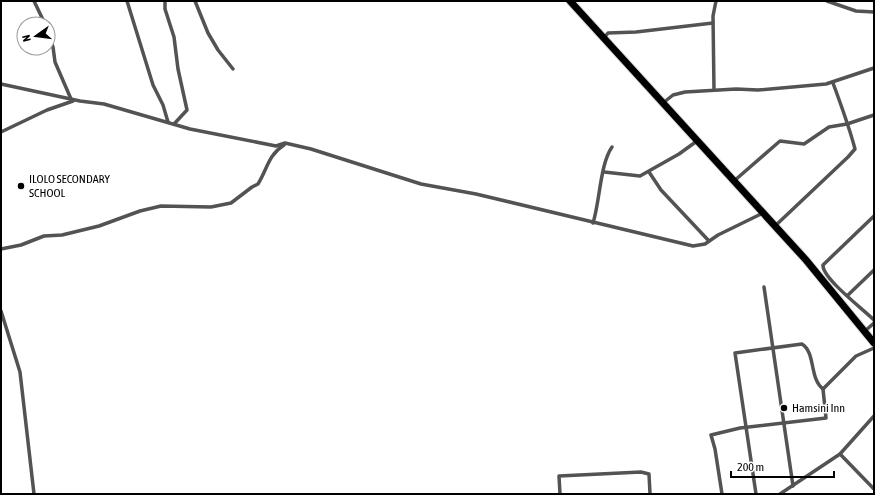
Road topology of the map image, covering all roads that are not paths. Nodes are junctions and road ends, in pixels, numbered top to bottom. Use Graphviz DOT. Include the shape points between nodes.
graph roads {
  1 [pos="34,1"];
  2 [pos="127,1"];
  3 [pos="165,1"];
  4 [pos="195,1"];
  5 [pos="570,1"];
  6 [pos="716,1"];
  7 [pos="826,1"];
  8 [pos="874,12"];
  9 [pos="41,16"];
  10 [pos="713,23"];
  11 [pos="604,38"];
  12 [pos="55,56"];
  13 [pos="874,68"];
  14 [pos="233,69"];
  15 [pos="833,83"];
  16 [pos="1,84"];
  17 [pos="714,90"];
  18 [pos="73,100"];
  19 [pos="663,103"];
  20 [pos="874,115"];
  21 [pos="168,122"];
  22 [pos="174,124"];
  23 [pos="849,124"];
  24 [pos="1,132"];
  25 [pos="698,141"];
  26 [pos="287,143"];
  27 [pos="612,147"];
  28 [pos="604,172"];
  29 [pos="649,172"];
  30 [pos="734,181"];
  31 [pos="763,213"];
  32 [pos="874,216"];
  33 [pos="593,223"];
  34 [pos="774,226"];
  35 [pos="709,241"];
  36 [pos="1,249"];
  37 [pos="874,270"];
  38 [pos="764,287"];
  39 [pos="848,295"];
  40 [pos="1,311"];
  41 [pos="874,320"];
  42 [pos="874,323"];
  43 [pos="865,332"];
  44 [pos="874,343"];
  45 [pos="773,348"];
  46 [pos="874,348"];
  47 [pos="822,389"];
  48 [pos="874,416"];
  49 [pos="784,423"];
  50 [pos="747,428"];
  51 [pos="840,454"];
  52 [pos="793,486"];
  53 [pos="874,489"];
  54 [pos="34,494"];
  55 [pos="560,494"];
  56 [pos="650,494"];
  57 [pos="722,494"];
  58 [pos="756,494"];
  59 [pos="780,494"];
  1 -- 9 [label="street"];
  2 -- 21 [label="street" via="153,85"];
  3 -- 22 [label="street" via="187,110"];
  4 -- 14 [label="street" via="208,33"];
  5 -- 11 [label="highway"];
  6 -- 10 [label="street"];
  7 -- 8 [label="street" via="856,11"];
  10 -- 11 [label="street" via="608,33"];
  10 -- 17 [label="street"];
  11 -- 19 [label="highway"];
  12 -- 18 [label="street"];
  13 -- 15 [label="street"];
  15 -- 17 [label="street" via="758,90"];
  15 -- 23 [label="street"];
  16 -- 18 [label="street"];
  17 -- 19 [label="street" via="685,92"];
  18 -- 21 [label="street" via="104,104"];
  18 -- 24 [label="street"];
  19 -- 25 [label="highway"];
  20 -- 23 [label="street"];
  21 -- 22 [label="street"];
  22 -- 26 [label="street" via="276,146"];
  23 -- 30 [label="street" via="829,127 804,144 780,141"];
  23 -- 34 [label="street" via="854,149"];
  25 -- 29 [label="street" via="680,154 653,167"];
  25 -- 30 [label="highway"];
  26 -- 33 [label="street" via="358,162 421,184 476,194"];
  26 -- 36 [label="street" via="276,150 258,184 231,203 211,207 161,206 140,210 92,228 44,236"];
  27 -- 28 [label="street" via="607,155"];
  28 -- 29 [label="street" via="640,176"];
  28 -- 33 [label="street"];
  29 -- 35 [label="street" via="661,190"];
  30 -- 31 [label="highway"];
  31 -- 34 [label="highway"];
  31 -- 35 [label="street" via="737,224"];
  32 -- 39 [label="street" via="823,265 822,269 834,284"];
  33 -- 35 [label="street" via="694,246"];
  34 -- 43 [label="highway"];
  37 -- 39 [label="street"];
  38 -- 45 [label="street"];
  39 -- 41 [label="street"];
  40 -- 54 [label="street" via="20,372"];
  42 -- 43 [label="street"];
  43 -- 44 [label="highway"];
  45 -- 47 [label="street" via="802,344 805,346 816,384"];
  45 -- 49 [label="street"];
  45 -- 50 [label="street" via="735,353"];
  46 -- 47 [label="street" via="856,356"];
  47 -- 49 [label="street" via="826,418"];
  48 -- 51 [label="street"];
  49 -- 50 [label="street"];
  49 -- 52 [label="street"];
  50 -- 57 [label="street" via="710,435 715,449"];
  50 -- 58 [label="street"];
  51 -- 52 [label="street"];
  51 -- 53 [label="street"];
  52 -- 59 [label="street"];
  55 -- 56 [label="street" via="559,476 641,472 649,474"];
}
